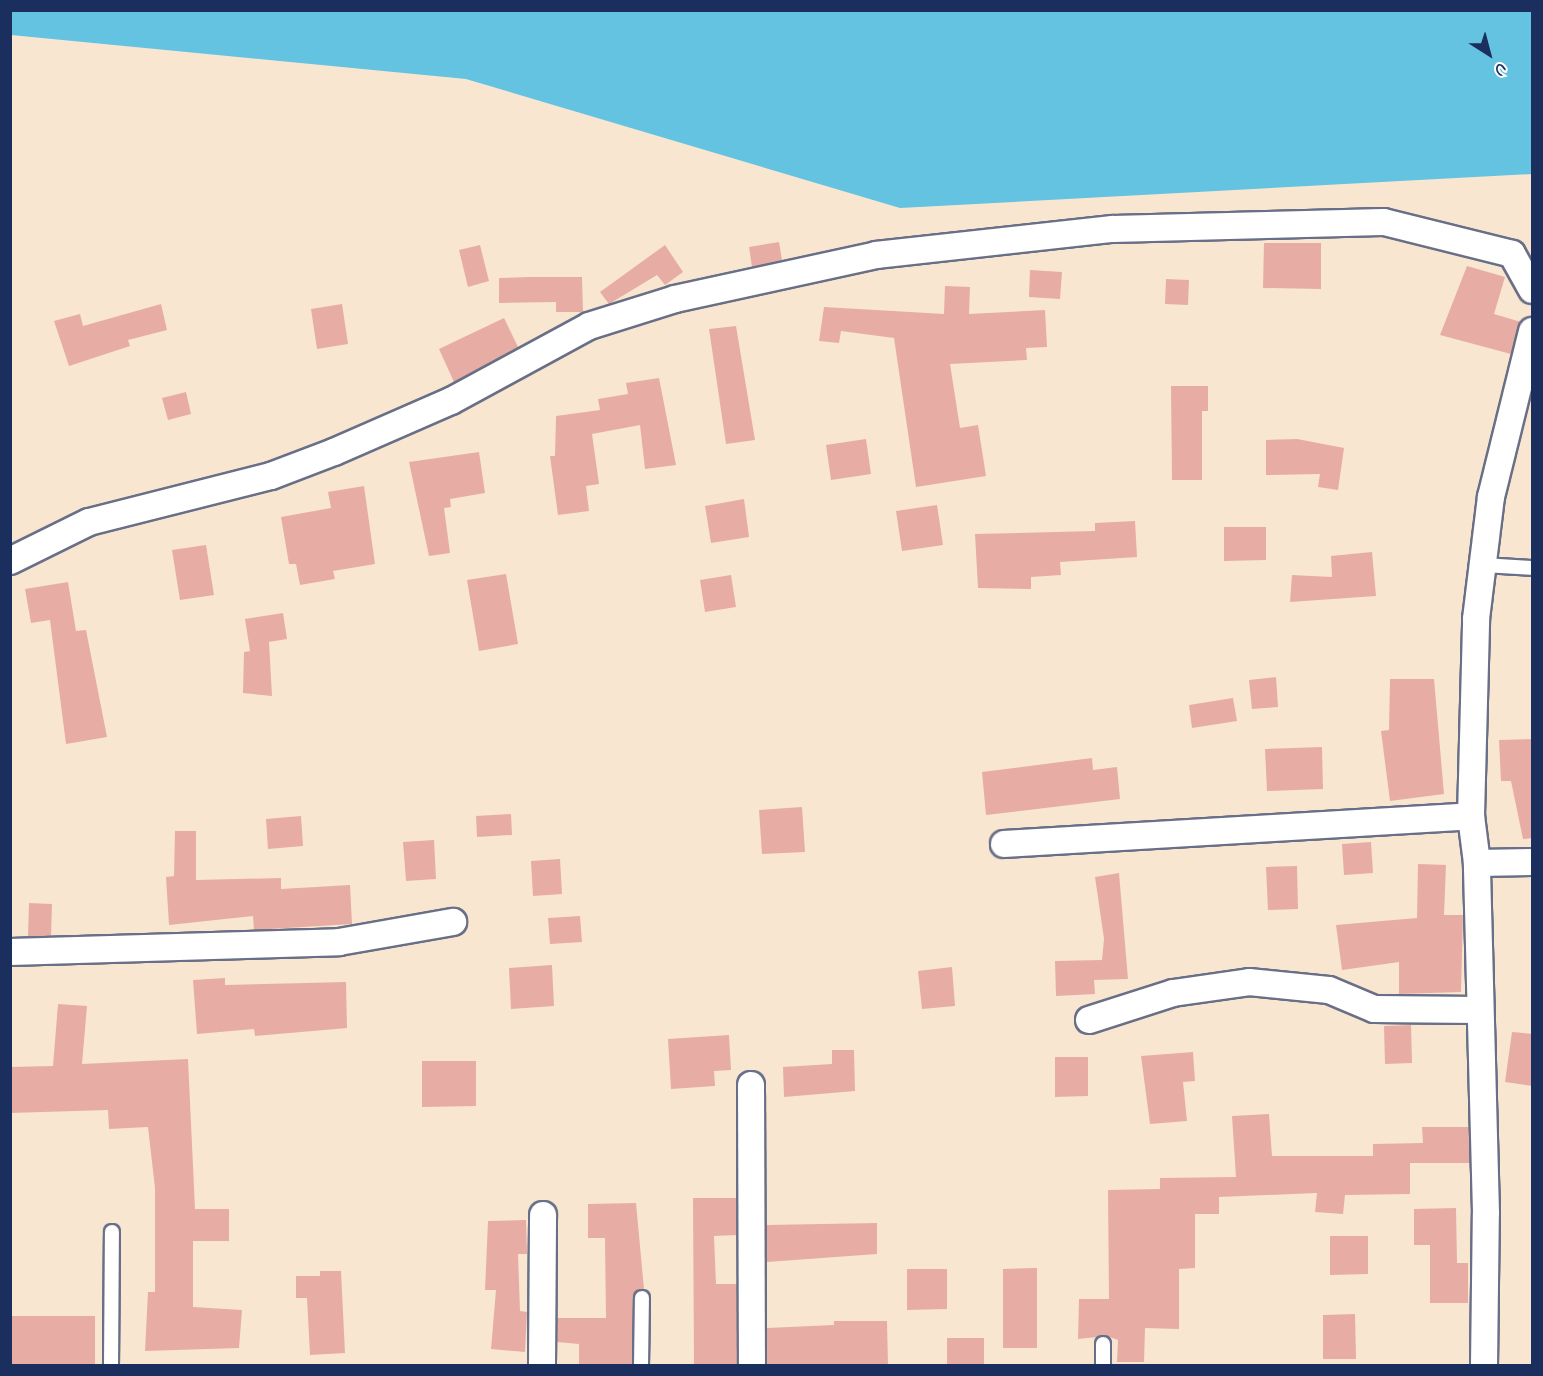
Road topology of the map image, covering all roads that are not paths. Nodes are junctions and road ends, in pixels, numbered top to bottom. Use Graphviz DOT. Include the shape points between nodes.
graph roads {
  1 [pos="1533,290"];
  2 [pos="1533,331"];
  3 [pos="10,561"];
  4 [pos="1482,565"];
  5 [pos="1533,568"];
  6 [pos="1471,816"];
  7 [pos="1004,844"];
  8 [pos="1533,862"];
  9 [pos="1477,863"];
  10 [pos="453,922"];
  11 [pos="10,952"];
  12 [pos="1478,1010"];
  13 [pos="1089,1020"];
  14 [pos="751,1085"];
  15 [pos="543,1215"];
  16 [pos="112,1232"];
  17 [pos="642,1298"];
  18 [pos="1103,1344"];
  19 [pos="111,1365"];
  20 [pos="542,1365"];
  21 [pos="641,1365"];
  22 [pos="752,1365"];
  23 [pos="1103,1365"];
  24 [pos="1484,1365"];
  1 -- 3 [label="street" via="1512,254 1384,222 1113,229 876,255 675,299 589,326 451,401 334,452 271,476 89,522"];
  2 -- 4 [label="street" via="1491,497"];
  4 -- 5 [label="lane"];
  4 -- 6 [label="street"];
  6 -- 7 [label="street"];
  6 -- 9 [label="street"];
  8 -- 9 [label="street"];
  9 -- 12 [label="street"];
  10 -- 11 [label="street" via="339,942"];
  12 -- 13 [label="street" via="1374,1009 1329,990 1249,982 1173,993"];
  12 -- 24 [label="street" via="1486,1213"];
  14 -- 22 [label="street"];
  15 -- 20 [label="street"];
  16 -- 19 [label="lane"];
  17 -- 21 [label="lane"];
  18 -- 23 [label="lane"];
}
